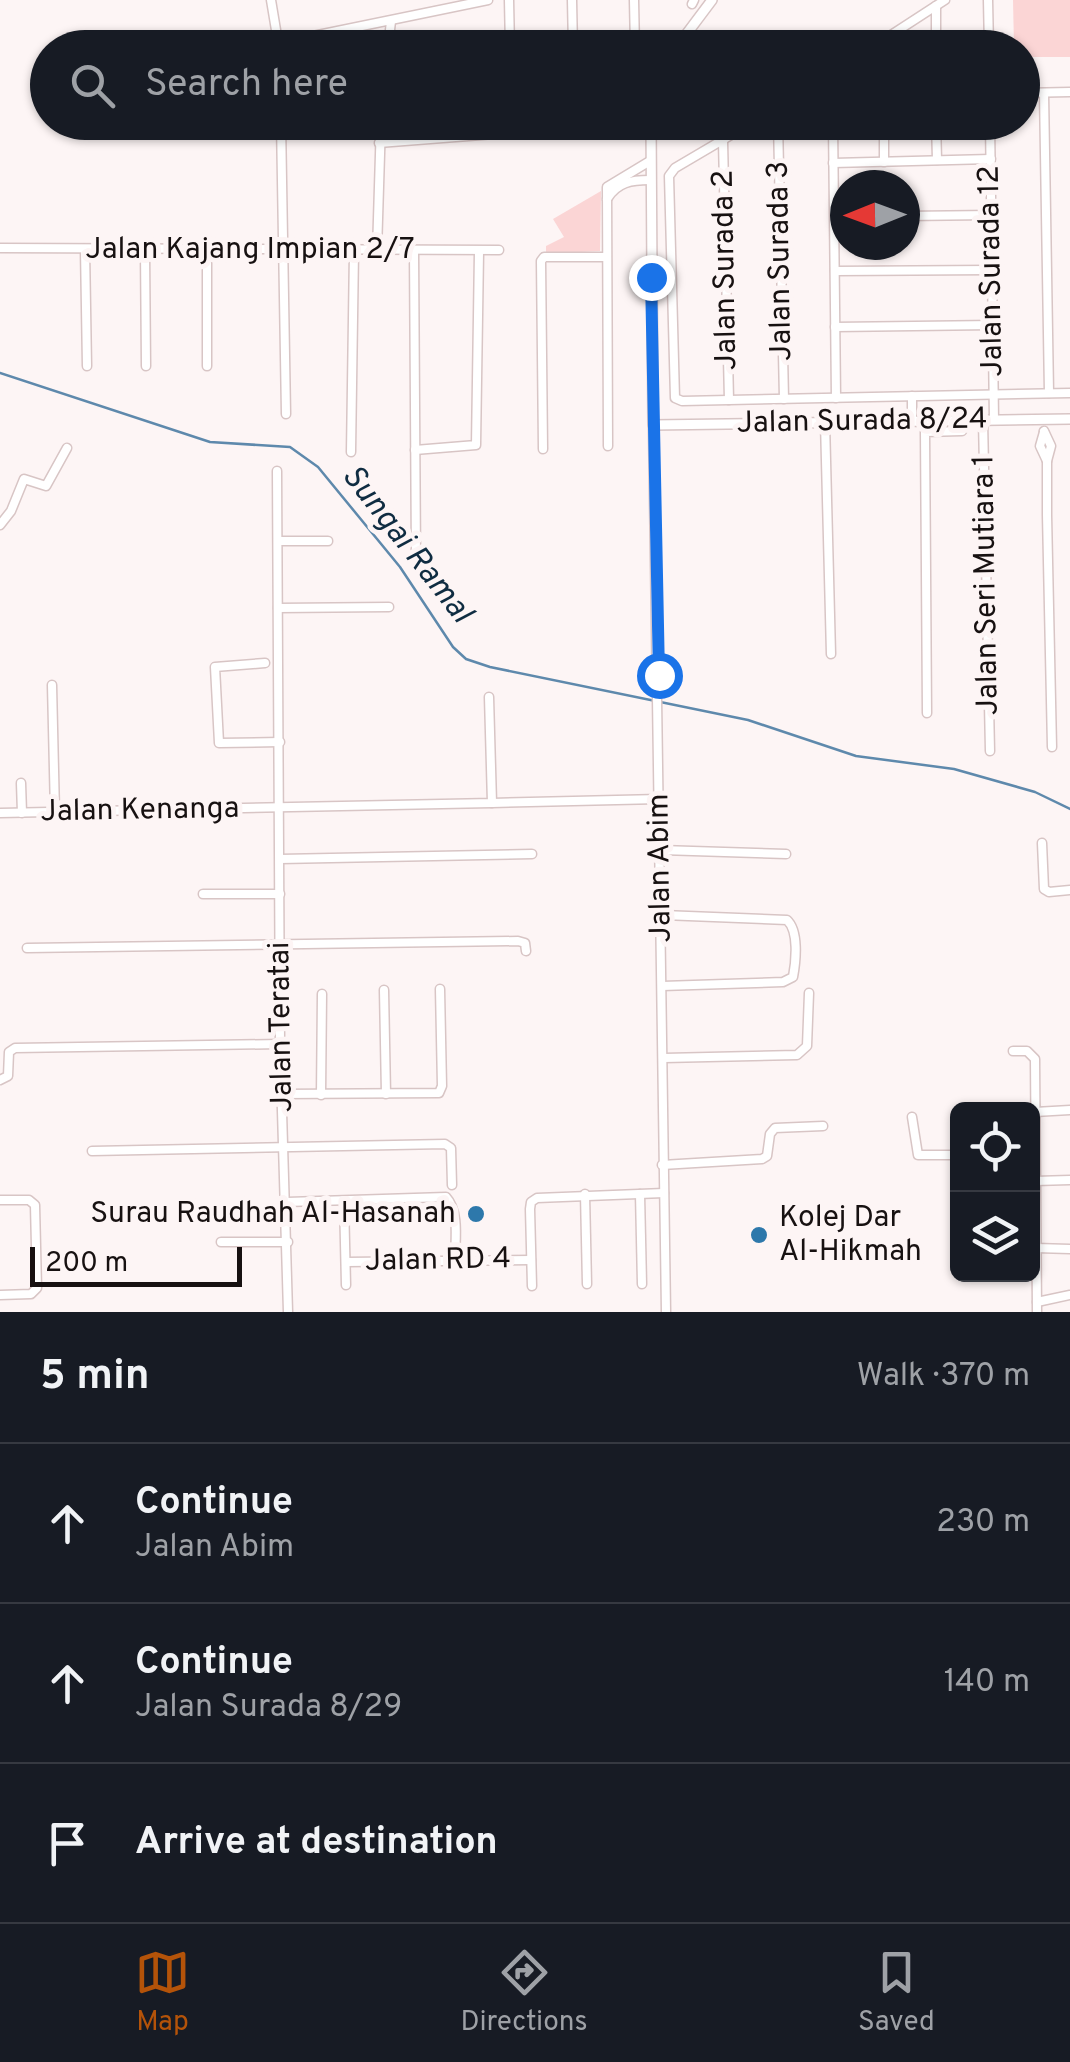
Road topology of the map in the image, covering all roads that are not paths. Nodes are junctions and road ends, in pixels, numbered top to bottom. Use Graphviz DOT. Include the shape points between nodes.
graph roads {
  1 [pos="272,0"];
  2 [pos="488,0"];
  3 [pos="509,0"];
  4 [pos="572,0"];
  5 [pos="634,0"];
  6 [pos="712,0"];
  7 [pos="945,0"];
  8 [pos="988,0"];
  9 [pos="936,6"];
  10 [pos="391,21"];
  11 [pos="277,30"];
  12 [pos="345,30"];
  13 [pos="390,30"];
  14 [pos="510,30"];
  15 [pos="573,30"];
  16 [pos="635,30"];
  17 [pos="690,30"];
  18 [pos="901,30"];
  19 [pos="936,30"];
  20 [pos="989,30"];
  21 [pos="1040,92"];
  22 [pos="1044,92"];
  23 [pos="1070,92"];
  24 [pos="282,140"];
  25 [pos="379,140"];
  26 [pos="417,140"];
  27 [pos="651,140"];
  28 [pos="778,140"];
  29 [pos="832,140"];
  30 [pos="884,140"];
  31 [pos="936,140"];
  32 [pos="990,140"];
  33 [pos="724,141"];
  34 [pos="379,143"];
  35 [pos="936,160"];
  36 [pos="991,160"];
  37 [pos="650,161"];
  38 [pos="884,162"];
  39 [pos="833,163"];
  40 [pos="833,170"];
  41 [pos="650,180"];
  42 [pos="605,204"];
  43 [pos="992,215"];
  44 [pos="920,216"];
  45 [pos="0,248"];
  46 [pos="85,249"];
  47 [pos="145,250"];
  48 [pos="207,250"];
  49 [pos="285,250"];
  50 [pos="414,250"];
  51 [pos="499,250"];
  52 [pos="354,251"];
  53 [pos="377,251"];
  54 [pos="479,252"];
  55 [pos="606,257"];
  56 [pos="835,260"];
  57 [pos="992,270"];
  58 [pos="835,271"];
  59 [pos="993,325"];
  60 [pos="836,327"];
  61 [pos="87,366"];
  62 [pos="146,366"];
  63 [pos="207,366"];
  64 [pos="994,394"];
  65 [pos="1049,394"];
  66 [pos="1070,394"];
  67 [pos="912,396"];
  68 [pos="836,398"];
  69 [pos="784,399"];
  70 [pos="729,400"];
  71 [pos="286,414"];
  72 [pos="1070,419"];
  73 [pos="962,420"];
  74 [pos="989,420"];
  75 [pos="912,421"];
  76 [pos="825,422"];
  77 [pos="653,425"];
  78 [pos="1044,425"];
  79 [pos="608,446"];
  80 [pos="67,448"];
  81 [pos="543,449"];
  82 [pos="415,450"];
  83 [pos="350,452"];
  84 [pos="276,471"];
  85 [pos="0,525"];
  86 [pos="278,541"];
  87 [pos="328,541"];
  88 [pos="420,567"];
  89 [pos="278,608"];
  90 [pos="389,608"];
  91 [pos="831,654"];
  92 [pos="266,663"];
  93 [pos="52,686"];
  94 [pos="489,697"];
  95 [pos="927,713"];
  96 [pos="280,742"];
  97 [pos="1052,747"];
  98 [pos="990,751"];
  99 [pos="21,783"];
  100 [pos="660,799"];
  101 [pos="492,803"];
  102 [pos="280,809"];
  103 [pos="55,812"];
  104 [pos="0,813"];
  105 [pos="22,813"];
  106 [pos="1042,843"];
  107 [pos="661,850"];
  108 [pos="532,854"];
  109 [pos="786,854"];
  110 [pos="280,858"];
  111 [pos="1070,890"];
  112 [pos="203,894"];
  113 [pos="280,894"];
  114 [pos="663,915"];
  115 [pos="281,945"];
  116 [pos="28,948"];
  117 [pos="526,951"];
  118 [pos="662,986"];
  119 [pos="440,989"];
  120 [pos="384,990"];
  121 [pos="808,992"];
  122 [pos="322,994"];
  123 [pos="280,1044"];
  124 [pos="1013,1051"];
  125 [pos="664,1058"];
  126 [pos="0,1080"];
  127 [pos="282,1094"];
  128 [pos="386,1094"];
  129 [pos="321,1095"];
  130 [pos="1035,1102"];
  131 [pos="1070,1110"];
  132 [pos="1040,1112"];
  133 [pos="912,1118"];
  134 [pos="823,1126"];
  135 [pos="286,1148"];
  136 [pos="92,1152"];
  137 [pos="950,1155"];
  138 [pos="662,1164"];
  139 [pos="1070,1180"];
  140 [pos="1040,1181"];
  141 [pos="452,1185"];
  142 [pos="664,1193"];
  143 [pos="585,1194"];
  144 [pos="640,1194"];
  145 [pos="0,1200"];
  146 [pos="344,1201"];
  147 [pos="287,1202"];
  148 [pos="221,1242"];
  149 [pos="288,1242"];
  150 [pos="1040,1248"];
  151 [pos="1070,1249"];
  152 [pos="531,1260"];
  153 [pos="455,1261"];
  154 [pos="346,1262"];
  155 [pos="1037,1282"];
  156 [pos="587,1284"];
  157 [pos="642,1284"];
  158 [pos="346,1285"];
  159 [pos="532,1286"];
  160 [pos="0,1295"];
  161 [pos="1070,1295"];
  162 [pos="1037,1307"];
  163 [pos="288,1312"];
  164 [pos="666,1312"];
  1 -- 11 [label="street"];
  2 -- 10 [label="street"];
  3 -- 14 [label="street"];
  4 -- 15 [label="street"];
  5 -- 16 [label="street"];
  6 -- 17 [label="street"];
  7 -- 9 [label="street"];
  8 -- 20 [label="street"];
  9 -- 18 [label="street"];
  9 -- 19 [label="street"];
  10 -- 12 [label="street"];
  10 -- 13 [label="street"];
  21 -- 22 [label="street"];
  22 -- 23 [label="street"];
  22 -- 65 [label="street"];
  24 -- 49 [label="street"];
  25 -- 34 [label="street"];
  26 -- 34 [label="street"];
  27 -- 37 [label="street"];
  28 -- 69 [label="street, Jalan Surada 3"];
  29 -- 39 [label="street"];
  30 -- 38 [label="street"];
  31 -- 35 [label="street"];
  32 -- 36 [label="street, Jalan Surada 12"];
  33 -- 70 [label="street, Jalan Surada 2"];
  33 -- 70 [label="street" via="669,176 673,388 682,401"];
  34 -- 53 [label="street"];
  35 -- 36 [label="street"];
  35 -- 38 [label="street"];
  36 -- 43 [label="street, Jalan Surada 12"];
  37 -- 41 [label="street"];
  37 -- 42 [label="street" via="607,186"];
  38 -- 39 [label="street"];
  39 -- 40 [label="street"];
  41 -- 42 [label="street" via="622,184"];
  41 -- 77 [label="street"];
  42 -- 55 [label="street"];
  43 -- 44 [label="street"];
  43 -- 57 [label="street, Jalan Surada 12"];
  45 -- 46 [label="street, Jalan Kajang Impian 2/7"];
  46 -- 47 [label="street, Jalan Kajang Impian 2/7"];
  46 -- 61 [label="street"];
  47 -- 48 [label="street, Jalan Kajang Impian 2/7"];
  47 -- 62 [label="street"];
  48 -- 49 [label="street, Jalan Kajang Impian 2/7"];
  48 -- 63 [label="street"];
  49 -- 52 [label="street, Jalan Kajang Impian 2/7"];
  49 -- 71 [label="street"];
  50 -- 53 [label="street, Jalan Kajang Impian 2/7"];
  50 -- 54 [label="street, Jalan Kajang Impian 2/7"];
  50 -- 82 [label="street"];
  51 -- 54 [label="street, Jalan Kajang Impian 2/7"];
  52 -- 53 [label="street, Jalan Kajang Impian 2/7"];
  52 -- 83 [label="street"];
  54 -- 82 [label="street" via="476,445"];
  55 -- 79 [label="street"];
  55 -- 81 [label="street" via="544,258 540,266"];
  56 -- 58 [label="street"];
  57 -- 58 [label="street"];
  57 -- 59 [label="street, Jalan Surada 12"];
  58 -- 60 [label="street"];
  59 -- 60 [label="street"];
  59 -- 64 [label="street, Jalan Surada 12"];
  60 -- 68 [label="street"];
  64 -- 65 [label="street"];
  64 -- 67 [label="street"];
  64 -- 74 [label="street, Jalan Surada 12"];
  65 -- 66 [label="street"];
  67 -- 68 [label="street"];
  67 -- 75 [label="street"];
  68 -- 69 [label="street"];
  69 -- 70 [label="street"];
  72 -- 78 [label="street, Jalan Surada 8/24"];
  73 -- 74 [label="street, Jalan Surada 8/24"];
  73 -- 75 [label="street, Jalan Surada 8/24"];
  73 -- 95 [label="street" via="962,431 924,432"];
  74 -- 78 [label="street, Jalan Surada 8/24"];
  74 -- 98 [label="street, Jalan Seri Mutiara 1"];
  75 -- 76 [label="street, Jalan Surada 8/24"];
  76 -- 77 [label="street, Jalan Surada 8/24"];
  76 -- 91 [label="street"];
  77 -- 100 [label="street, Jalan Abim"];
  78 -- 97 [label="street"];
  80 -- 85 [label="street" via="46,486 24,479"];
  82 -- 88 [label="street"];
  84 -- 86 [label="street, Jalan Teratai"];
  86 -- 87 [label="street"];
  86 -- 89 [label="street, Jalan Teratai"];
  89 -- 90 [label="street"];
  89 -- 96 [label="street, Jalan Teratai"];
  92 -- 96 [label="street" via="215,667 218,743"];
  93 -- 103 [label="street"];
  94 -- 101 [label="street"];
  96 -- 102 [label="street, Jalan Teratai"];
  99 -- 105 [label="street"];
  100 -- 101 [label="street, Jalan Kenanga"];
  100 -- 107 [label="street, Jalan Abim"];
  101 -- 102 [label="street, Jalan Kenanga"];
  102 -- 103 [label="street, Jalan Kenanga"];
  102 -- 110 [label="street, Jalan Teratai"];
  103 -- 105 [label="street, Jalan Kenanga"];
  104 -- 105 [label="street, Jalan Kenanga"];
  106 -- 111 [label="street" via="1044,889"];
  107 -- 109 [label="street"];
  107 -- 114 [label="street, Jalan Abim"];
  108 -- 110 [label="street"];
  110 -- 113 [label="street, Jalan Teratai"];
  112 -- 113 [label="street"];
  113 -- 115 [label="street, Jalan Teratai"];
  114 -- 118 [label="street, Jalan Abim"];
  114 -- 118 [label="street" via="787,920 794,928 795,966 783,982"];
  115 -- 116 [label="street"];
  115 -- 117 [label="street" via="518,940"];
  115 -- 123 [label="street, Jalan Teratai"];
  118 -- 125 [label="street, Jalan Abim"];
  119 -- 128 [label="street" via="439,1093"];
  120 -- 128 [label="street"];
  121 -- 125 [label="street" via="808,1046 797,1055"];
  122 -- 129 [label="street"];
  123 -- 126 [label="street" via="15,1048 8,1076"];
  123 -- 127 [label="street, Jalan Teratai"];
  124 -- 130 [label="street" via="1035,1059"];
  125 -- 138 [label="street, Jalan Abim"];
  127 -- 129 [label="street"];
  127 -- 135 [label="street, Jalan Teratai"];
  128 -- 129 [label="street"];
  131 -- 132 [label="street"];
  133 -- 137 [label="street" via="918,1155"];
  134 -- 138 [label="street" via="775,1128 762,1160"];
  135 -- 136 [label="street"];
  135 -- 141 [label="street" via="449,1144"];
  135 -- 147 [label="street, Jalan Teratai"];
  138 -- 142 [label="street, Jalan Abim"];
  139 -- 140 [label="street"];
  142 -- 144 [label="street"];
  142 -- 164 [label="street, Jalan Abim"];
  143 -- 144 [label="street"];
  143 -- 152 [label="street" via="531,1202"];
  143 -- 156 [label="street"];
  144 -- 157 [label="street"];
  145 -- 160 [label="street" via="28,1200 36,1208 37,1288"];
  146 -- 147 [label="street"];
  146 -- 153 [label="street" via="446,1197"];
  146 -- 154 [label="street"];
  147 -- 149 [label="street, Jalan Teratai"];
  148 -- 149 [label="street"];
  149 -- 163 [label="street, Jalan Teratai"];
  150 -- 151 [label="street"];
  152 -- 153 [label="street, Jalan RD 4"];
  152 -- 159 [label="street"];
  153 -- 154 [label="street, Jalan RD 4"];
  154 -- 158 [label="street"];
  155 -- 162 [label="street"];
  161 -- 162 [label="street"];
}
